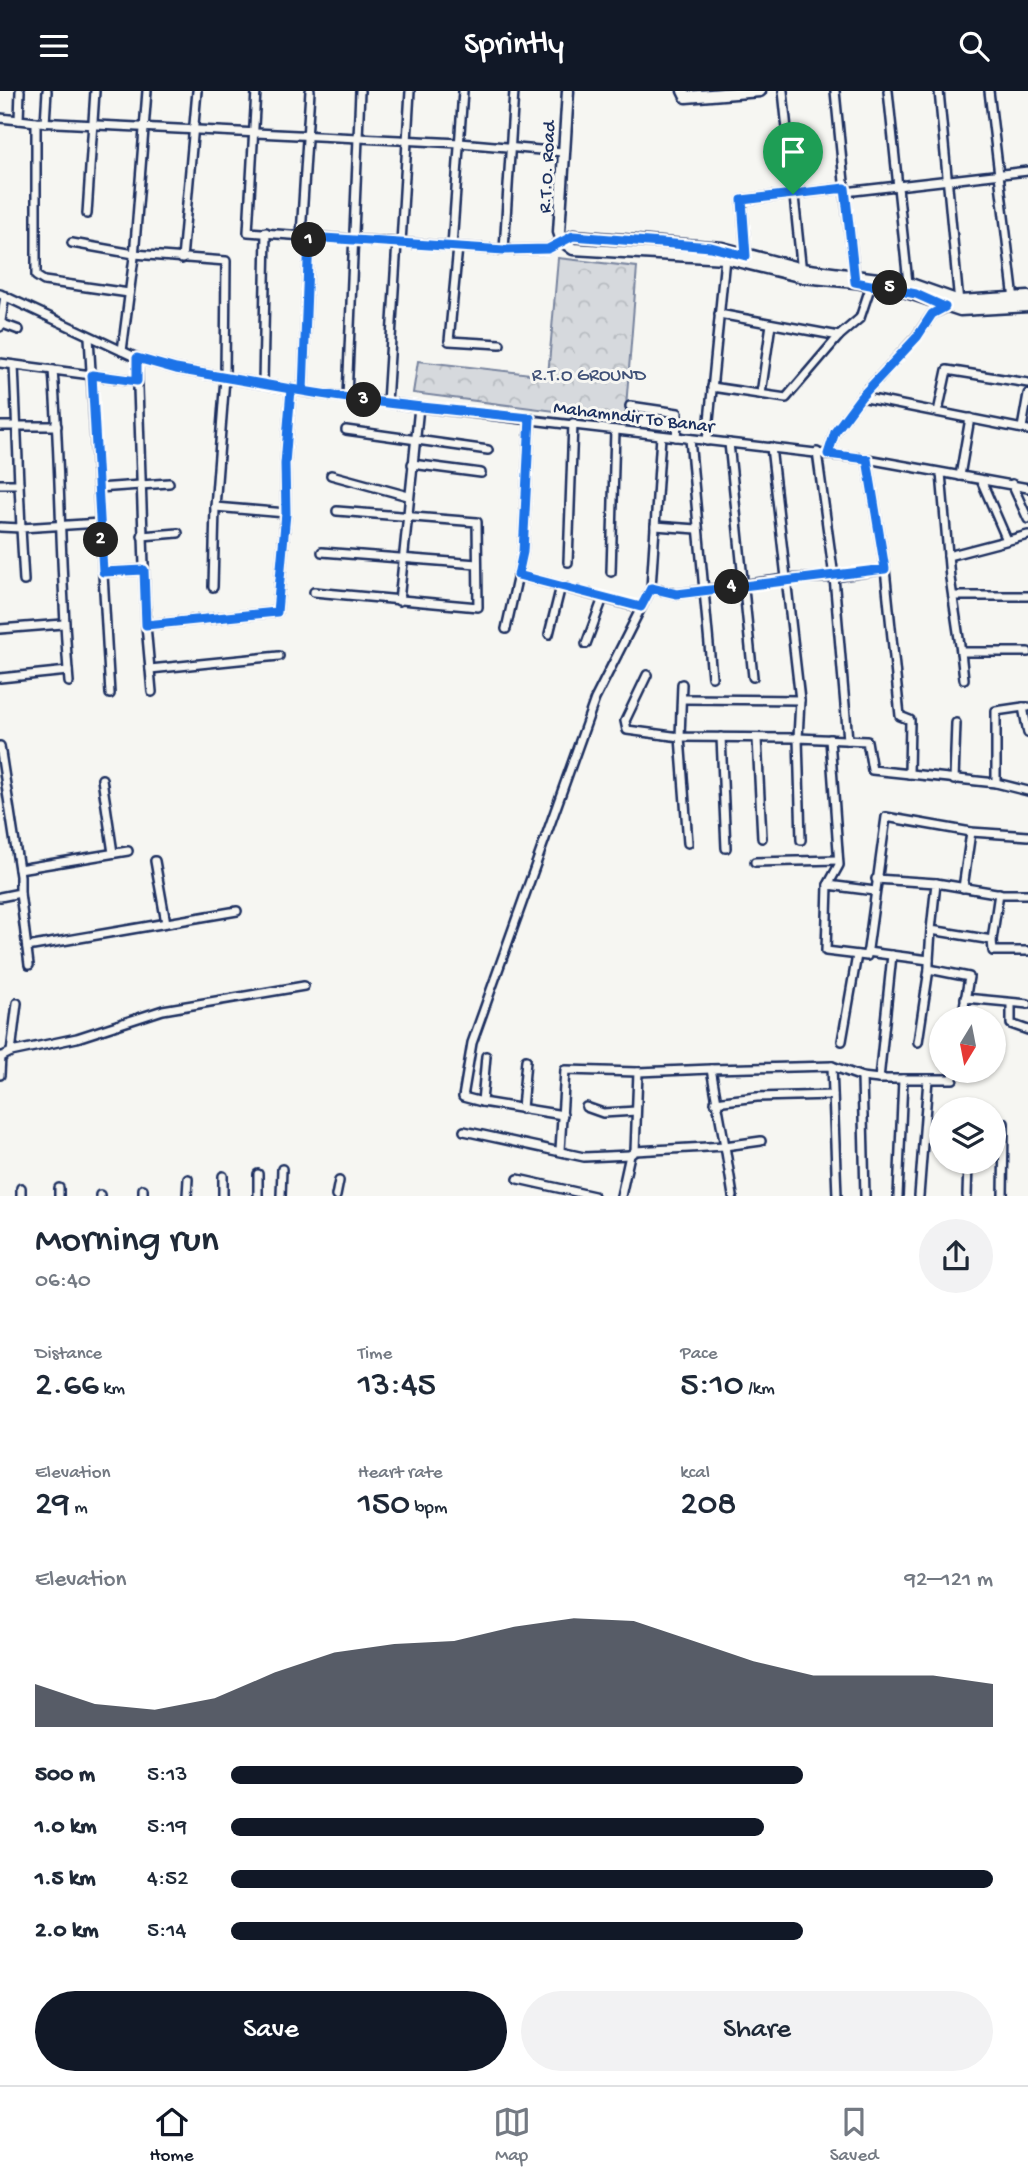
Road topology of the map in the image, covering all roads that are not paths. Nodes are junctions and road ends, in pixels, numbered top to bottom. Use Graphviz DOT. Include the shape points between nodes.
graph roads {
  1 [pos="20,91"];
  2 [pos="47,91"];
  3 [pos="95,91"];
  4 [pos="147,91"];
  5 [pos="197,91"];
  6 [pos="256,91"];
  7 [pos="310,91"];
  8 [pos="359,91"];
  9 [pos="410,91"];
  10 [pos="463,91"];
  11 [pos="514,91"];
  12 [pos="568,91"];
  13 [pos="683,91"];
  14 [pos="760,91"];
  15 [pos="783,91"];
  16 [pos="835,91"];
  17 [pos="888,91"];
  18 [pos="939,91"];
  19 [pos="989,91"];
  20 [pos="734,92"];
  21 [pos="0,118"];
  22 [pos="19,120"];
  23 [pos="36,122"];
  24 [pos="45,123"];
  25 [pos="93,126"];
  26 [pos="145,128"];
  27 [pos="195,129"];
  28 [pos="253,132"];
  29 [pos="307,136"];
  30 [pos="357,139"];
  31 [pos="406,142"];
  32 [pos="460,143"];
  33 [pos="510,148"];
  34 [pos="563,152"];
  35 [pos="1028,171"];
  36 [pos="999,174"];
  37 [pos="949,179"];
  38 [pos="898,185"];
  39 [pos="845,190"];
  40 [pos="793,194"];
  41 [pos="87,214"];
  42 [pos="266,232"];
  43 [pos="305,236"];
  44 [pos="352,239"];
  45 [pos="399,242"];
  46 [pos="563,242"];
  47 [pos="72,243"];
  48 [pos="455,246"];
  49 [pos="504,250"];
  50 [pos="134,254"];
  51 [pos="182,258"];
  52 [pos="725,258"];
  53 [pos="746,261"];
  54 [pos="802,273"];
  55 [pos="855,278"];
  56 [pos="908,283"];
  57 [pos="872,285"];
  58 [pos="129,293"];
  59 [pos="2,295"];
  60 [pos="1028,297"];
  61 [pos="1015,303"];
  62 [pos="960,306"];
  63 [pos="1028,306"];
  64 [pos="945,307"];
  65 [pos="719,314"];
  66 [pos="0,324"];
  67 [pos="771,324"];
  68 [pos="19,330"];
  69 [pos="839,336"];
  70 [pos="89,337"];
  71 [pos="500,344"];
  72 [pos="122,351"];
  73 [pos="137,358"];
  74 [pos="0,363"];
  75 [pos="14,365"];
  76 [pos="53,370"];
  77 [pos="92,375"];
  78 [pos="225,378"];
  79 [pos="137,381"];
  80 [pos="1028,383"];
  81 [pos="263,384"];
  82 [pos="712,387"];
  83 [pos="291,389"];
  84 [pos="303,391"];
  85 [pos="761,394"];
  86 [pos="1028,394"];
  87 [pos="861,397"];
  88 [pos="347,398"];
  89 [pos="387,403"];
  90 [pos="630,406"];
  91 [pos="419,407"];
  92 [pos="938,412"];
  93 [pos="530,418"];
  94 [pos="970,418"];
  95 [pos="573,423"];
  96 [pos="16,425"];
  97 [pos="0,426"];
  98 [pos="57,426"];
  99 [pos="1025,429"];
  100 [pos="346,430"];
  101 [pos="615,430"];
  102 [pos="661,436"];
  103 [pos="676,437"];
  104 [pos="415,439"];
  105 [pos="690,439"];
  106 [pos="707,441"];
  107 [pos="729,443"];
  108 [pos="771,447"];
  109 [pos="488,450"];
  110 [pos="817,452"];
  111 [pos="828,454"];
  112 [pos="867,459"];
  113 [pos="412,464"];
  114 [pos="481,473"];
  115 [pos="941,473"];
  116 [pos="331,475"];
  117 [pos="960,476"];
  118 [pos="981,479"];
  119 [pos="169,483"];
  120 [pos="0,484"];
  121 [pos="19,484"];
  122 [pos="1012,484"];
  123 [pos="140,485"];
  124 [pos="98,488"];
  125 [pos="1028,488"];
  126 [pos="408,496"];
  127 [pos="215,507"];
  128 [pos="337,510"];
  129 [pos="286,513"];
  130 [pos="406,516"];
  131 [pos="1028,519"];
  132 [pos="100,523"];
  133 [pos="59,525"];
  134 [pos="655,526"];
  135 [pos="0,527"];
  136 [pos="21,528"];
  137 [pos="697,529"];
  138 [pos="178,533"];
  139 [pos="1028,535"];
  140 [pos="142,536"];
  141 [pos="1007,540"];
  142 [pos="322,552"];
  143 [pos="948,555"];
  144 [pos="402,558"];
  145 [pos="568,562"];
  146 [pos="477,564"];
  147 [pos="885,569"];
  148 [pos="144,570"];
  149 [pos="103,572"];
  150 [pos="611,572"];
  151 [pos="518,575"];
  152 [pos="834,577"];
  153 [pos="786,579"];
  154 [pos="24,581"];
  155 [pos="744,585"];
  156 [pos="561,586"];
  157 [pos="213,587"];
  158 [pos="651,588"];
  159 [pos="702,591"];
  160 [pos="314,592"];
  161 [pos="953,596"];
  162 [pos="1028,596"];
  163 [pos="603,598"];
  164 [pos="399,601"];
  165 [pos="641,607"];
  166 [pos="63,624"];
  167 [pos="146,625"];
  168 [pos="0,629"];
  169 [pos="506,629"];
  170 [pos="549,634"];
  171 [pos="586,644"];
  172 [pos="961,652"];
  173 [pos="1028,652"];
  174 [pos="279,656"];
  175 [pos="150,669"];
  176 [pos="68,671"];
  177 [pos="648,675"];
  178 [pos="712,677"];
  179 [pos="753,677"];
  180 [pos="0,678"];
  181 [pos="964,679"];
  182 [pos="69,682"];
  183 [pos="682,684"];
  184 [pos="152,692"];
  185 [pos="110,694"];
  186 [pos="682,699"];
  187 [pos="800,700"];
  188 [pos="1025,707"];
  189 [pos="956,723"];
  190 [pos="1028,733"];
  191 [pos="680,737"];
  192 [pos="721,737"];
  193 [pos="757,738"];
  194 [pos="798,739"];
  195 [pos="830,739"];
  196 [pos="848,740"];
  197 [pos="0,746"];
  198 [pos="909,774"];
  199 [pos="102,779"];
  200 [pos="954,780"];
  201 [pos="996,783"];
  202 [pos="3,784"];
  203 [pos="1028,791"];
  204 [pos="971,832"];
  205 [pos="1028,837"];
  206 [pos="762,838"];
  207 [pos="801,840"];
  208 [pos="688,843"];
  209 [pos="726,848"];
  210 [pos="128,851"];
  211 [pos="113,853"];
  212 [pos="838,860"];
  213 [pos="155,861"];
  214 [pos="755,862"];
  215 [pos="19,869"];
  216 [pos="876,879"];
  217 [pos="936,883"];
  218 [pos="828,885"];
  219 [pos="963,888"];
  220 [pos="875,891"];
  221 [pos="20,893"];
  222 [pos="999,893"];
  223 [pos="1028,894"];
  224 [pos="0,897"];
  225 [pos="237,911"];
  226 [pos="166,923"];
  227 [pos="931,930"];
  228 [pos="992,940"];
  229 [pos="27,947"];
  230 [pos="1028,951"];
  231 [pos="867,952"];
  232 [pos="857,955"];
  233 [pos="892,955"];
  234 [pos="929,960"];
  235 [pos="29,965"];
  236 [pos="929,969"];
  237 [pos="304,986"];
  238 [pos="965,998"];
  239 [pos="17,1003"];
  240 [pos="1011,1003"];
  241 [pos="1028,1004"];
  242 [pos="964,1006"];
  243 [pos="1028,1030"];
  244 [pos="842,1041"];
  245 [pos="918,1042"];
  246 [pos="11,1052"];
  247 [pos="1,1056"];
  248 [pos="485,1056"];
  249 [pos="526,1060"];
  250 [pos="832,1066"];
  251 [pos="711,1069"];
  252 [pos="638,1072"];
  253 [pos="0,1075"];
  254 [pos="862,1077"];
  255 [pos="879,1079"];
  256 [pos="903,1079"];
  257 [pos="928,1079"];
  258 [pos="833,1095"];
  259 [pos="482,1102"];
  260 [pos="715,1103"];
  261 [pos="586,1107"];
  262 [pos="522,1108"];
  263 [pos="636,1111"];
  264 [pos="563,1115"];
  265 [pos="464,1131"];
  266 [pos="761,1141"];
  267 [pos="724,1146"];
  268 [pos="560,1150"];
  269 [pos="632,1153"];
  270 [pos="282,1169"];
  271 [pos="258,1174"];
  272 [pos="968,1174"];
  273 [pos="1003,1174"];
  274 [pos="223,1176"];
  275 [pos="188,1179"];
  276 [pos="518,1179"];
  277 [pos="339,1181"];
  278 [pos="187,1196"];
  279 [pos="223,1196"];
  280 [pos="258,1196"];
  281 [pos="281,1196"];
  282 [pos="336,1196"];
  283 [pos="594,1196"];
  284 [pos="621,1196"];
  285 [pos="733,1196"];
  286 [pos="837,1196"];
  287 [pos="865,1196"];
  288 [pos="898,1196"];
  289 [pos="919,1196"];
  290 [pos="967,1196"];
  291 [pos="1003,1196"];
  1 -- 22 [label="street"];
  2 -- 24 [label="street"];
  3 -- 25 [label="street"];
  4 -- 26 [label="street"];
  5 -- 27 [label="street"];
  6 -- 28 [label="street"];
  7 -- 29 [label="street"];
  8 -- 30 [label="street"];
  9 -- 31 [label="street"];
  10 -- 32 [label="street"];
  11 -- 33 [label="street"];
  12 -- 34 [label="street, R.T.O. Road"];
  13 -- 20 [label="street" via="686,97"];
  14 -- 20 [label="street"];
  15 -- 40 [label="street"];
  16 -- 39 [label="street"];
  17 -- 38 [label="street"];
  18 -- 37 [label="street"];
  19 -- 36 [label="street"];
  21 -- 22 [label="street"];
  22 -- 23 [label="street"];
  23 -- 24 [label="street"];
  23 -- 58 [label="street" via="36,276"];
  24 -- 25 [label="street"];
  25 -- 26 [label="street"];
  25 -- 41 [label="street"];
  26 -- 27 [label="street"];
  26 -- 50 [label="street"];
  27 -- 28 [label="street"];
  27 -- 51 [label="street"];
  28 -- 29 [label="street"];
  28 -- 42 [label="street" via="248,232"];
  29 -- 30 [label="street"];
  29 -- 43 [label="street"];
  30 -- 31 [label="street"];
  30 -- 44 [label="street"];
  31 -- 32 [label="street"];
  31 -- 45 [label="street"];
  32 -- 33 [label="street"];
  32 -- 48 [label="street"];
  33 -- 34 [label="street"];
  33 -- 49 [label="street"];
  34 -- 46 [label="street, R.T.O. Road" via="559,204"];
  35 -- 36 [label="street"];
  36 -- 37 [label="street"];
  36 -- 61 [label="street"];
  37 -- 38 [label="street"];
  37 -- 62 [label="street"];
  38 -- 39 [label="street"];
  38 -- 56 [label="street"];
  39 -- 40 [label="street"];
  39 -- 55 [label="street"];
  40 -- 53 [label="street" via="742,200"];
  40 -- 54 [label="street"];
  42 -- 43 [label="street"];
  42 -- 81 [label="street"];
  43 -- 44 [label="street"];
  43 -- 84 [label="street"];
  44 -- 45 [label="street"];
  44 -- 88 [label="street"];
  45 -- 48 [label="street"];
  45 -- 89 [label="street"];
  46 -- 49 [label="street" via="548,249"];
  46 -- 52 [label="street" via="573,249"];
  46 -- 53 [label="street" via="573,236 711,247"];
  47 -- 50 [label="street"];
  48 -- 49 [label="street"];
  48 -- 71 [label="street" via="449,341"];
  50 -- 51 [label="street"];
  50 -- 58 [label="street"];
  51 -- 78 [label="street" via="226,261"];
  52 -- 53 [label="street"];
  52 -- 65 [label="street"];
  53 -- 54 [label="street"];
  54 -- 55 [label="street"];
  55 -- 56 [label="street"];
  55 -- 57 [label="street"];
  56 -- 62 [label="street"];
  57 -- 64 [label="street" via="916,294"];
  57 -- 69 [label="street" via="860,317"];
  58 -- 72 [label="street"];
  59 -- 66 [label="street"];
  59 -- 70 [label="street, Mahamndir To Banar"];
  60 -- 61 [label="street"];
  61 -- 62 [label="street"];
  61 -- 63 [label="street"];
  62 -- 64 [label="street"];
  64 -- 87 [label="street" via="932,314 917,337"];
  65 -- 67 [label="street"];
  65 -- 82 [label="street"];
  66 -- 68 [label="street"];
  67 -- 69 [label="street"];
  67 -- 85 [label="street"];
  69 -- 85 [label="street" via="786,398"];
  70 -- 72 [label="street, Mahamndir To Banar"];
  70 -- 77 [label="street"];
  72 -- 73 [label="street, Mahamndir To Banar"];
  73 -- 78 [label="street, Mahamndir To Banar"];
  73 -- 79 [label="street"];
  74 -- 75 [label="street"];
  75 -- 76 [label="street"];
  75 -- 96 [label="street"];
  76 -- 77 [label="street"];
  76 -- 98 [label="street"];
  77 -- 79 [label="street"];
  77 -- 124 [label="street"];
  78 -- 81 [label="street, Mahamndir To Banar"];
  78 -- 127 [label="street"];
  79 -- 123 [label="street"];
  80 -- 92 [label="street" via="947,370"];
  81 -- 83 [label="street, Mahamndir To Banar"];
  82 -- 85 [label="street"];
  82 -- 106 [label="street"];
  83 -- 84 [label="street, Mahamndir To Banar"];
  83 -- 129 [label="street"];
  84 -- 88 [label="street, Mahamndir To Banar"];
  86 -- 99 [label="street"];
  87 -- 92 [label="street"];
  87 -- 111 [label="street" via="835,432"];
  88 -- 89 [label="street, Mahamndir To Banar"];
  89 -- 91 [label="street, Mahamndir To Banar"];
  90 -- 103 [label="street" via="678,413"];
  91 -- 93 [label="street, Mahamndir To Banar"];
  91 -- 104 [label="street"];
  92 -- 94 [label="street"];
  93 -- 95 [label="street, Mahamndir To Banar"];
  93 -- 151 [label="street"];
  94 -- 99 [label="street"];
  94 -- 117 [label="street"];
  95 -- 101 [label="street, Mahamndir To Banar"];
  95 -- 145 [label="street"];
  96 -- 97 [label="street"];
  96 -- 98 [label="street"];
  96 -- 121 [label="street"];
  98 -- 133 [label="street"];
  100 -- 104 [label="street"];
  101 -- 102 [label="street, Mahamndir To Banar"];
  101 -- 150 [label="street"];
  102 -- 103 [label="street, Mahamndir To Banar"];
  102 -- 134 [label="street"];
  103 -- 105 [label="street, Mahamndir To Banar"];
  104 -- 109 [label="street"];
  104 -- 113 [label="street"];
  105 -- 106 [label="street, Mahamndir To Banar"];
  105 -- 137 [label="street"];
  106 -- 107 [label="street, Mahamndir To Banar"];
  107 -- 108 [label="street, Mahamndir To Banar"];
  107 -- 155 [label="street"];
  108 -- 110 [label="street, Mahamndir To Banar"];
  108 -- 153 [label="street"];
  110 -- 111 [label="street, Mahamndir To Banar"];
  110 -- 152 [label="street"];
  111 -- 112 [label="street, Mahamndir To Banar"];
  112 -- 115 [label="street, Mahamndir To Banar"];
  112 -- 147 [label="street"];
  113 -- 114 [label="street"];
  113 -- 126 [label="street"];
  115 -- 117 [label="street, Mahamndir To Banar"];
  115 -- 143 [label="street"];
  116 -- 126 [label="street"];
  117 -- 118 [label="street, Mahamndir To Banar"];
  118 -- 122 [label="street, Mahamndir To Banar"];
  118 -- 141 [label="street"];
  119 -- 123 [label="street"];
  120 -- 121 [label="street"];
  121 -- 136 [label="street"];
  122 -- 125 [label="street, Mahamndir To Banar"];
  122 -- 131 [label="street"];
  123 -- 124 [label="street"];
  123 -- 140 [label="street"];
  124 -- 132 [label="street"];
  126 -- 130 [label="street"];
  127 -- 129 [label="street"];
  127 -- 157 [label="street"];
  128 -- 130 [label="street"];
  129 -- 167 [label="street" via="277,612"];
  130 -- 144 [label="street"];
  130 -- 146 [label="street" via="477,522"];
  132 -- 133 [label="street"];
  132 -- 149 [label="street"];
  133 -- 136 [label="street"];
  133 -- 166 [label="street"];
  134 -- 137 [label="street"];
  134 -- 158 [label="street"];
  135 -- 136 [label="street"];
  136 -- 154 [label="street"];
  137 -- 159 [label="street"];
  138 -- 140 [label="street"];
  139 -- 141 [label="street"];
  140 -- 148 [label="street"];
  141 -- 143 [label="street"];
  142 -- 144 [label="street"];
  143 -- 161 [label="street"];
  144 -- 146 [label="street"];
  144 -- 164 [label="street"];
  146 -- 164 [label="street" via="478,607"];
  147 -- 152 [label="street"];
  147 -- 198 [label="street" via="900,716 910,720"];
  148 -- 149 [label="street"];
  148 -- 167 [label="street"];
  149 -- 185 [label="street"];
  151 -- 156 [label="street"];
  151 -- 169 [label="street"];
  152 -- 153 [label="street"];
  152 -- 196 [label="street"];
  153 -- 155 [label="street"];
  153 -- 187 [label="street"];
  155 -- 159 [label="street"];
  155 -- 179 [label="street"];
  156 -- 163 [label="street"];
  156 -- 170 [label="street"];
  158 -- 159 [label="street" via="677,594"];
  158 -- 165 [label="street"];
  159 -- 178 [label="street"];
  160 -- 164 [label="street"];
  161 -- 162 [label="street"];
  161 -- 172 [label="street"];
  163 -- 165 [label="street"];
  163 -- 171 [label="street"];
  165 -- 259 [label="street" via="595,699 472,1043 463,1097"];
  166 -- 168 [label="street"];
  166 -- 176 [label="street"];
  167 -- 175 [label="street"];
  172 -- 173 [label="street"];
  172 -- 181 [label="street"];
  174 -- 175 [label="street"];
  175 -- 184 [label="street"];
  176 -- 180 [label="street"];
  176 -- 182 [label="street"];
  177 -- 191 [label="street" via="624,726"];
  183 -- 186 [label="street"];
  186 -- 187 [label="street"];
  186 -- 191 [label="street"];
  187 -- 194 [label="street"];
  188 -- 190 [label="street"];
  188 -- 201 [label="street" via="996,711"];
  189 -- 200 [label="street"];
  191 -- 192 [label="street"];
  191 -- 208 [label="street"];
  192 -- 193 [label="street"];
  192 -- 209 [label="street"];
  193 -- 194 [label="street"];
  193 -- 206 [label="street"];
  194 -- 195 [label="street"];
  194 -- 207 [label="street"];
  195 -- 196 [label="street"];
  195 -- 212 [label="street"];
  196 -- 198 [label="street" via="867,741 872,770"];
  197 -- 202 [label="street"];
  198 -- 200 [label="street"];
  199 -- 211 [label="street"];
  200 -- 201 [label="street"];
  201 -- 203 [label="street"];
  202 -- 215 [label="street"];
  204 -- 205 [label="street"];
  204 -- 216 [label="street" via="886,817"];
  204 -- 219 [label="street"];
  210 -- 211 [label="street"];
  211 -- 215 [label="street"];
  212 -- 214 [label="street"];
  212 -- 218 [label="street"];
  213 -- 226 [label="street"];
  215 -- 221 [label="street"];
  216 -- 217 [label="street"];
  216 -- 220 [label="street"];
  217 -- 219 [label="street"];
  217 -- 227 [label="street"];
  218 -- 220 [label="street"];
  218 -- 232 [label="street" via="826,951"];
  219 -- 222 [label="street"];
  220 -- 231 [label="street"];
  221 -- 224 [label="street"];
  221 -- 229 [label="street"];
  222 -- 223 [label="street"];
  222 -- 228 [label="street"];
  225 -- 226 [label="street"];
  226 -- 229 [label="street"];
  227 -- 228 [label="street"];
  227 -- 234 [label="street"];
  228 -- 230 [label="street" via="993,951"];
  229 -- 235 [label="street"];
  231 -- 232 [label="street" via="867,956"];
  231 -- 233 [label="street"];
  232 -- 244 [label="street"];
  233 -- 234 [label="street"];
  233 -- 255 [label="street"];
  234 -- 236 [label="street"];
  236 -- 238 [label="street" via="969,977"];
  236 -- 245 [label="street"];
  237 -- 246 [label="street" via="163,1010 77,1038"];
  238 -- 240 [label="street"];
  238 -- 242 [label="street"];
  239 -- 246 [label="street"];
  240 -- 241 [label="street"];
  240 -- 243 [label="street" via="1011,1024"];
  246 -- 247 [label="street"];
  247 -- 253 [label="street"];
  248 -- 259 [label="street"];
  249 -- 262 [label="street"];
  250 -- 251 [label="street"];
  250 -- 254 [label="street"];
  250 -- 258 [label="street"];
  251 -- 252 [label="street"];
  251 -- 260 [label="street"];
  252 -- 263 [label="street"];
  252 -- 264 [label="street" via="565,1070"];
  254 -- 255 [label="street"];
  254 -- 287 [label="street"];
  255 -- 256 [label="street"];
  256 -- 257 [label="street"];
  256 -- 288 [label="street"];
  257 -- 289 [label="street"];
  258 -- 260 [label="street"];
  258 -- 286 [label="street"];
  259 -- 262 [label="street"];
  260 -- 267 [label="street"];
  261 -- 263 [label="street" via="603,1113"];
  262 -- 264 [label="street"];
  263 -- 269 [label="street"];
  264 -- 268 [label="street"];
  265 -- 268 [label="street"];
  266 -- 267 [label="street"];
  267 -- 269 [label="street"];
  267 -- 285 [label="street"];
  268 -- 269 [label="street" via="584,1157"];
  269 -- 284 [label="street"];
  270 -- 281 [label="street"];
  271 -- 280 [label="street"];
  272 -- 290 [label="street"];
  273 -- 291 [label="street"];
  274 -- 279 [label="street"];
  275 -- 278 [label="street"];
  276 -- 283 [label="street"];
  277 -- 282 [label="street"];
}
